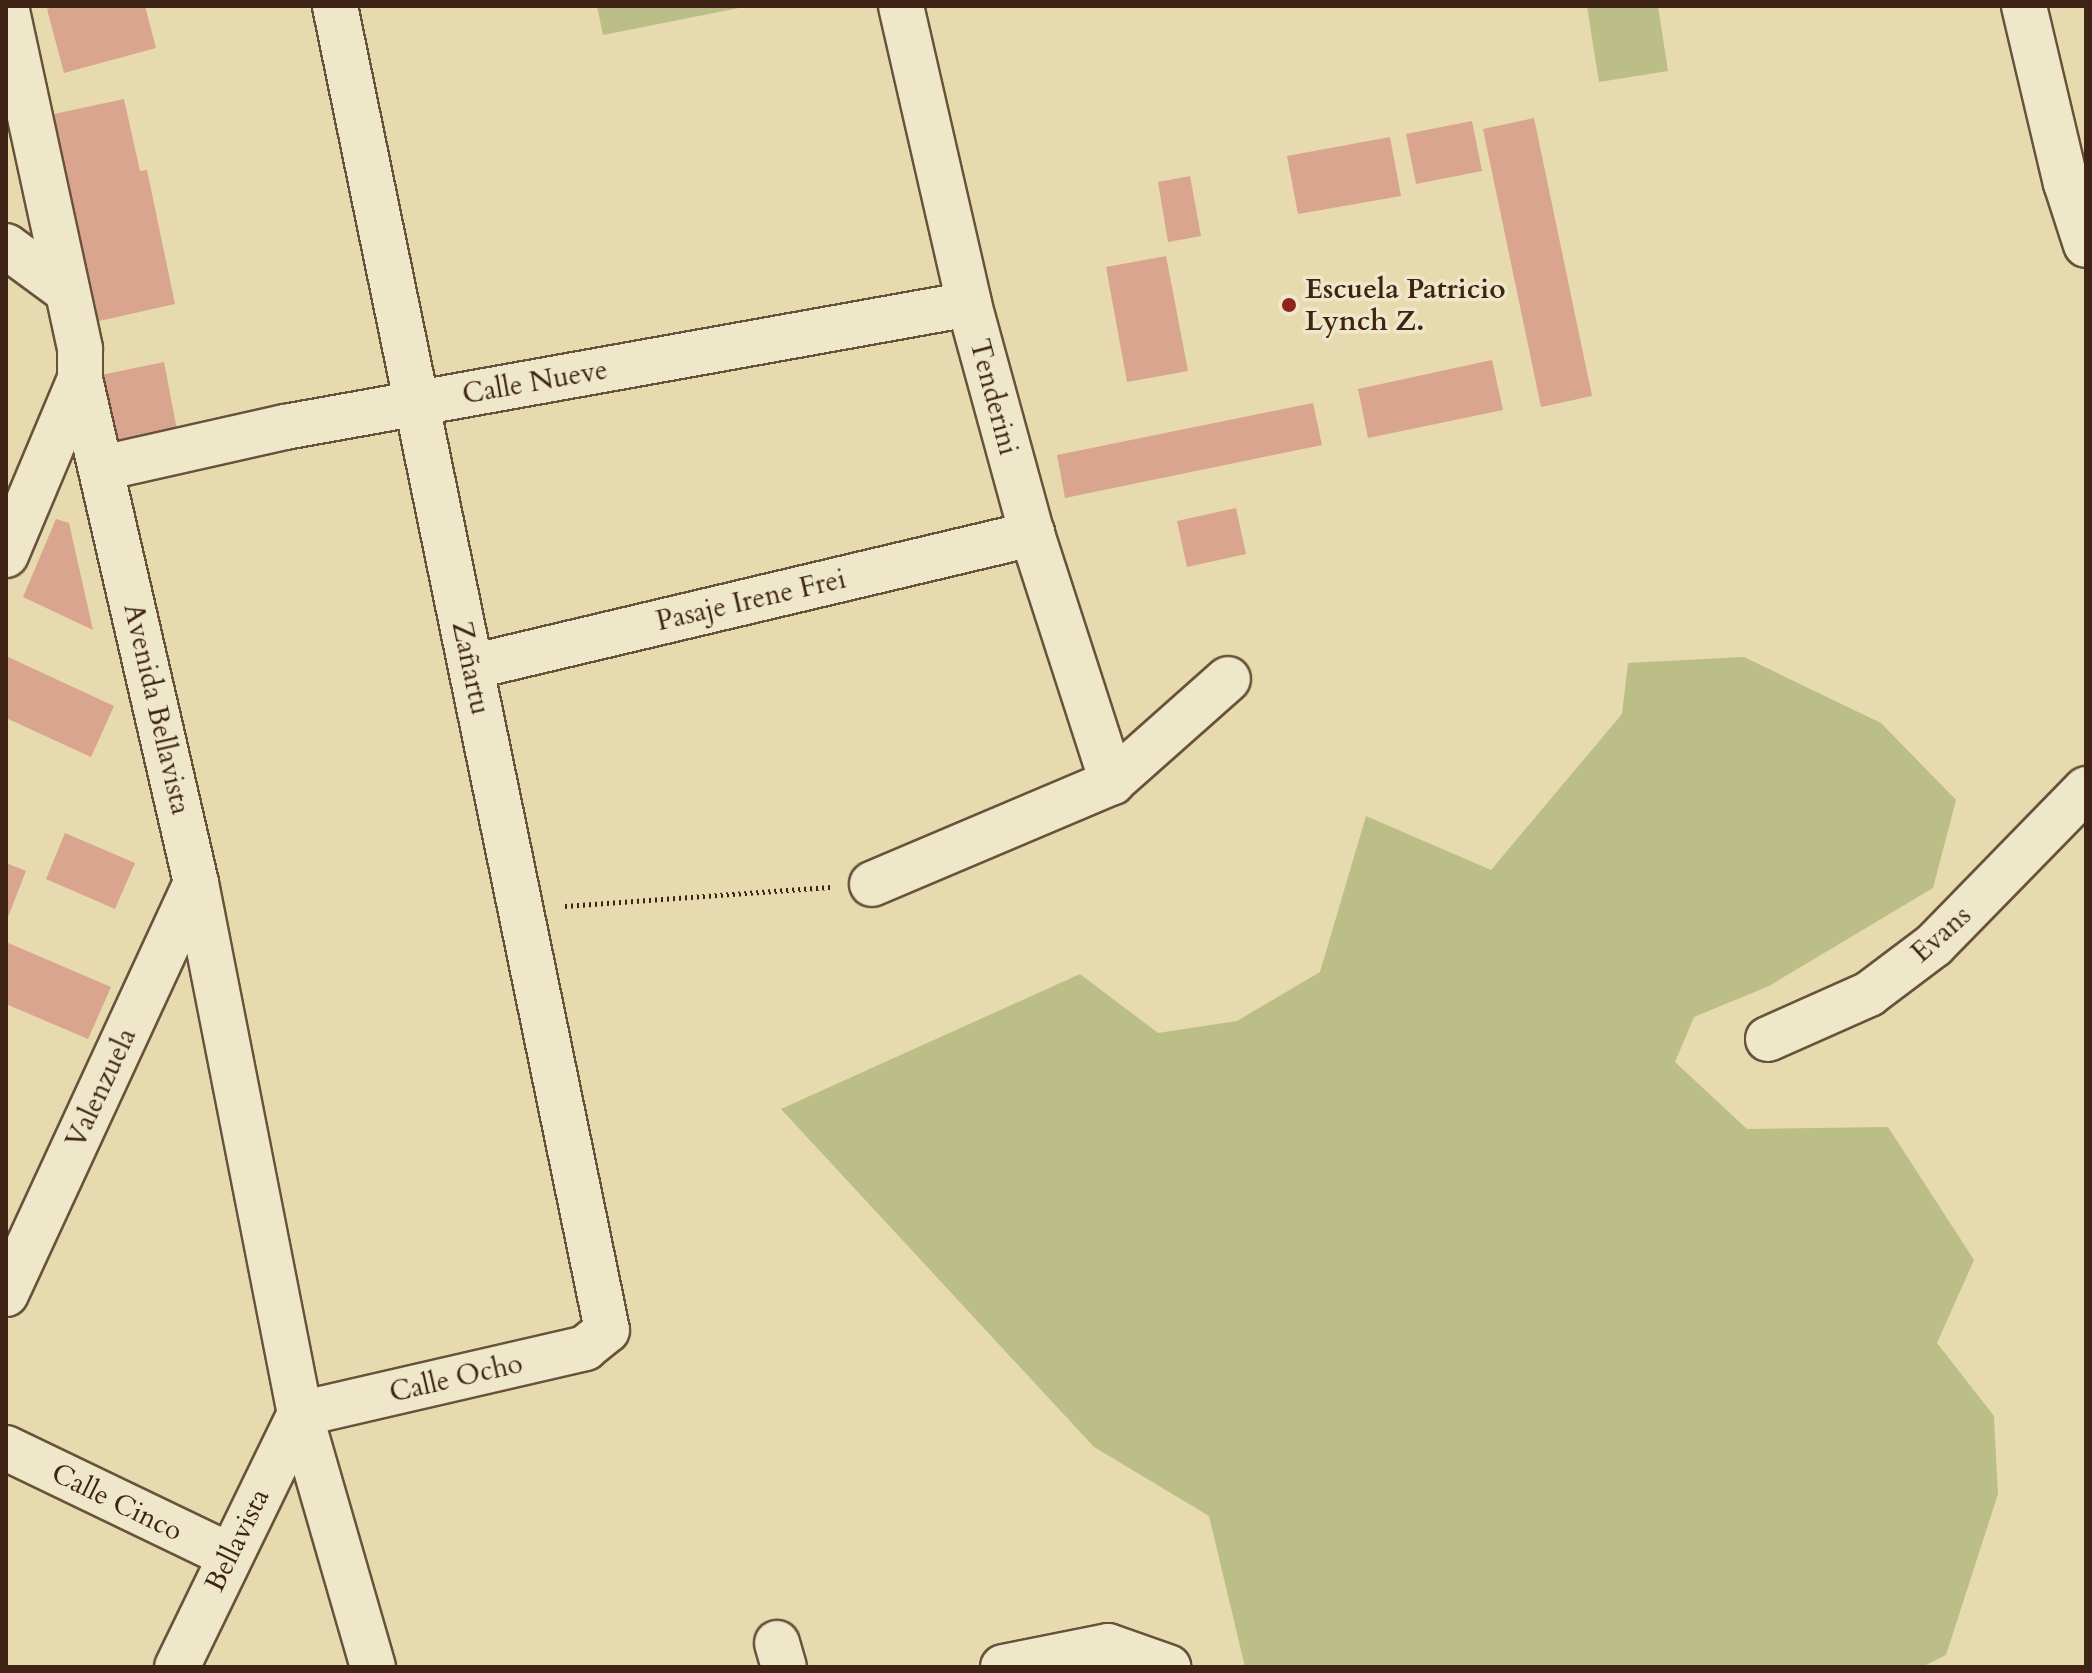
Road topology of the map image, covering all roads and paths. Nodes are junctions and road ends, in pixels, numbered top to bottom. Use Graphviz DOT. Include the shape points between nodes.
graph roads {
  1 [pos="6,6"];
  2 [pos="335,6"];
  3 [pos="901,6"];
  4 [pos="2024,6"];
  5 [pos="2086,245"];
  6 [pos="6,246"];
  7 [pos="67,291"];
  8 [pos="969,304"];
  9 [pos="80,379"];
  10 [pos="417,403"];
  11 [pos="103,468"];
  12 [pos="1032,534"];
  13 [pos="6,555"];
  14 [pos="471,667"];
  15 [pos="1228,679"];
  16 [pos="1112,782"];
  17 [pos="2086,789"];
  18 [pos="196,883"];
  19 [pos="872,884"];
  20 [pos="520,910"];
  21 [pos="1768,1039"];
  22 [pos="6,1294"];
  23 [pos="607,1330"];
  24 [pos="300,1414"];
  25 [pos="6,1448"];
  26 [pos="228,1555"];
  27 [pos="177,1667"];
  28 [pos="373,1667"];
  29 [pos="1003,1667"];
  30 [pos="1168,1667"];
  1 -- 7 [label="street, Avenida Bellavista"];
  2 -- 10 [label="street, Zañartu"];
  3 -- 8 [label="street, Tenderini"];
  4 -- 5 [label="street"];
  6 -- 7 [label="street"];
  7 -- 9 [label="street, Avenida Bellavista" via="80,349"];
  8 -- 10 [label="street, Calle Nueve"];
  8 -- 12 [label="street, Tenderini"];
  9 -- 11 [label="street, Avenida Bellavista"];
  9 -- 13 [label="street"];
  10 -- 11 [label="street, Calle Nueve"];
  10 -- 14 [label="street, Zañartu"];
  11 -- 18 [label="street, Avenida Bellavista"];
  12 -- 14 [label="street, Pasaje Irene Frei"];
  12 -- 16 [label="street, Tenderini"];
  14 -- 20 [label="street, Zañartu"];
  15 -- 16 [label="street"];
  16 -- 19 [label="street"];
  17 -- 21 [label="street, Evans" via="1934,945 1869,994"];
  18 -- 22 [label="street, Valenzuela"];
  18 -- 24 [label="street, Avenida Bellavista"];
  19 -- 20 [label="path"];
  20 -- 23 [label="street, Zañartu"];
  23 -- 24 [label="street, Calle Ocho" via="585,1348"];
  24 -- 26 [label="street, Bellavista"];
  24 -- 28 [label="street, Avenida Bellavista"];
  25 -- 26 [label="street, Calle Cinco"];
  26 -- 27 [label="street, Bellavista"];
  29 -- 30 [label="street" via="1108,1646"];
}
